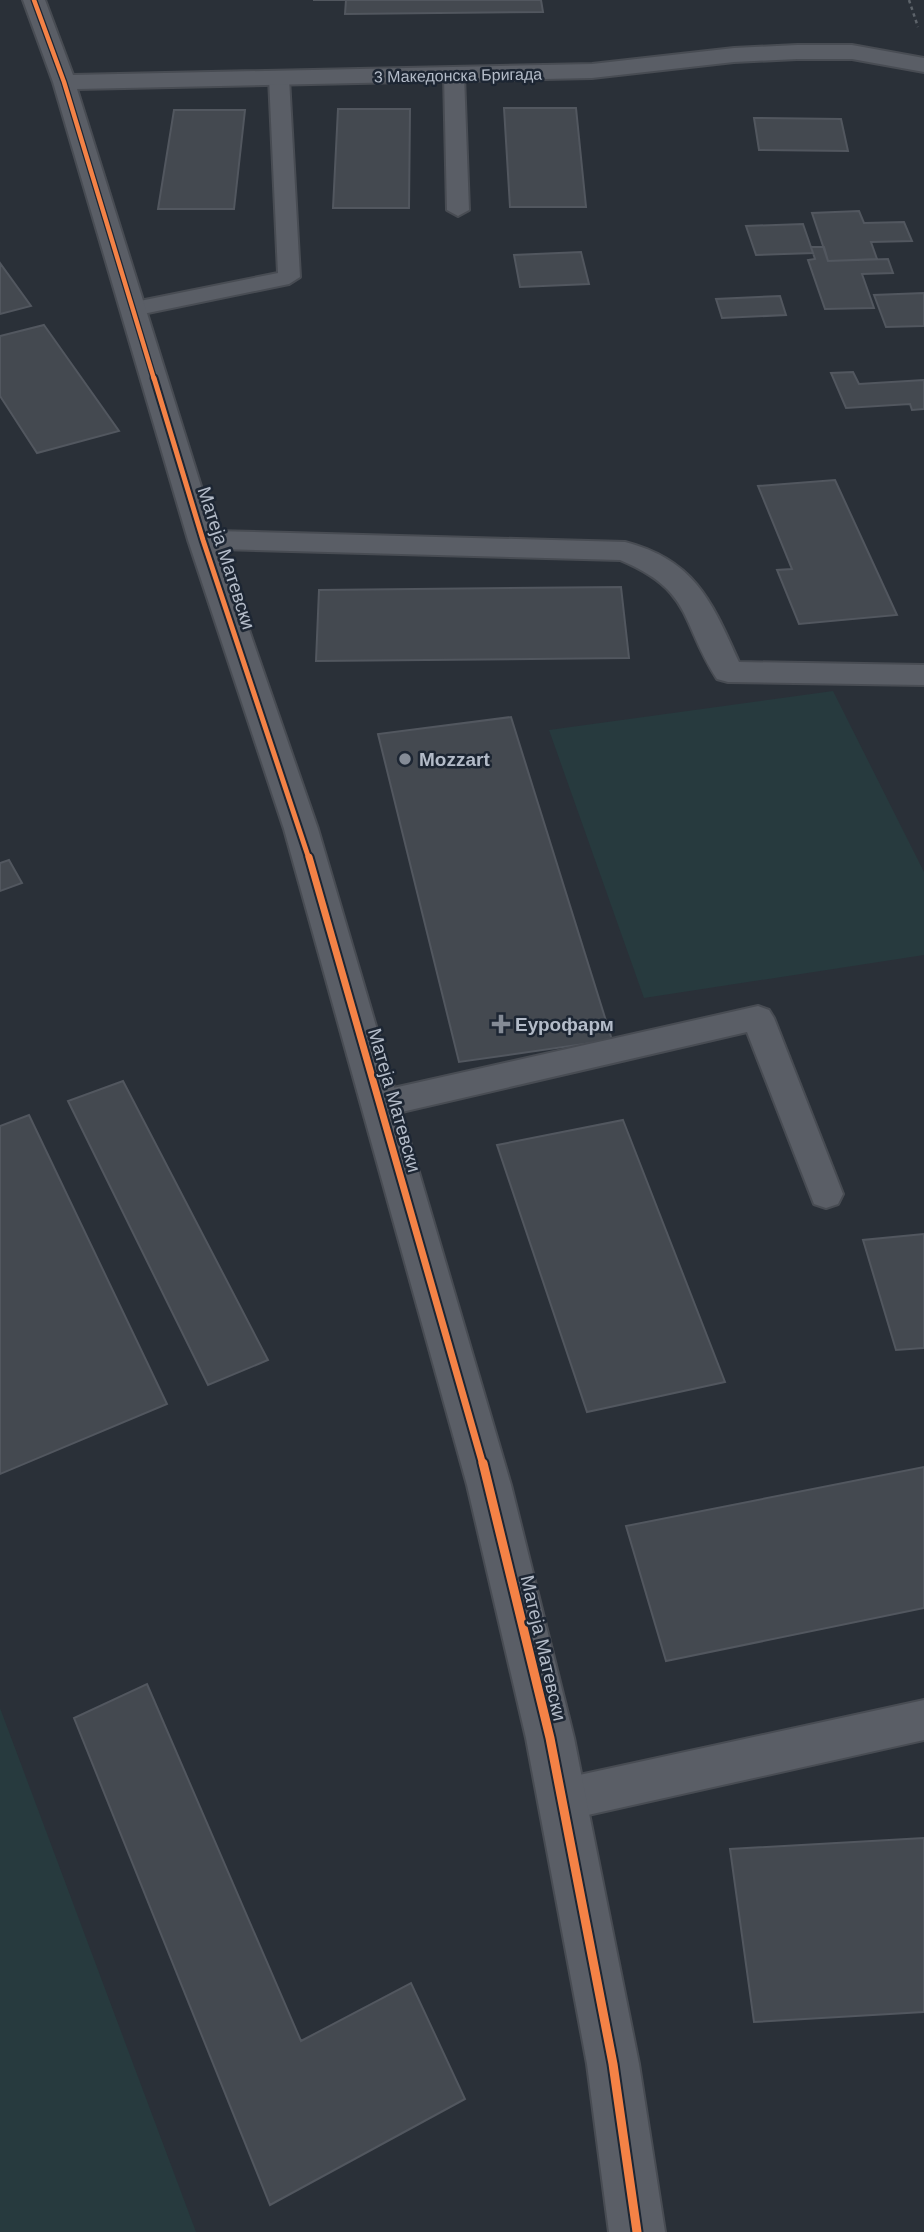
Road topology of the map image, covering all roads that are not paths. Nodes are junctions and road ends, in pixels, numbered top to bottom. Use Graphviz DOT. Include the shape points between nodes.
graph roads {
  1 [pos="34,0"];
  2 [pos="922,39"];
  3 [pos="852,52"];
  4 [pos="924,65"];
  5 [pos="454,75"];
  6 [pos="279,78"];
  7 [pos="64,82"];
  8 [pos="458,210"];
  9 [pos="133,309"];
  10 [pos="203,540"];
  11 [pos="924,675"];
  12 [pos="380,1104"];
  13 [pos="826,1194"];
  14 [pos="924,1720"];
  15 [pos="561,1800"];
  16 [pos="638,2232"];
  1 -- 7 [label="street, Матеја Матевски"];
  2 -- 3 [label="street, 3 Македонска Бригада"];
  3 -- 4 [label="street, 3 Македонска Бригада"];
  3 -- 5 [label="street, 3 Македонска Бригада" via="734,55 622,70"];
  5 -- 6 [label="street, 3 Македонска Бригада"];
  5 -- 8 [label="lane"];
  6 -- 7 [label="street, 3 Македонска Бригада"];
  6 -- 9 [label="lane" via="289,277"];
  7 -- 9 [label="street, Матеја Матевски"];
  9 -- 10 [label="street, Матеја Матевски"];
  10 -- 11 [label="street" via="625,551 661,566 696,601 728,672"];
  10 -- 12 [label="street, Матеја Матевски" via="301,829"];
  12 -- 13 [label="lane" via="758,1018"];
  12 -- 15 [label="street, Матеја Матевски" via="489,1485"];
  14 -- 15 [label="lane"];
  15 -- 16 [label="street, Матеја Матевски" via="613,2064"];
}
